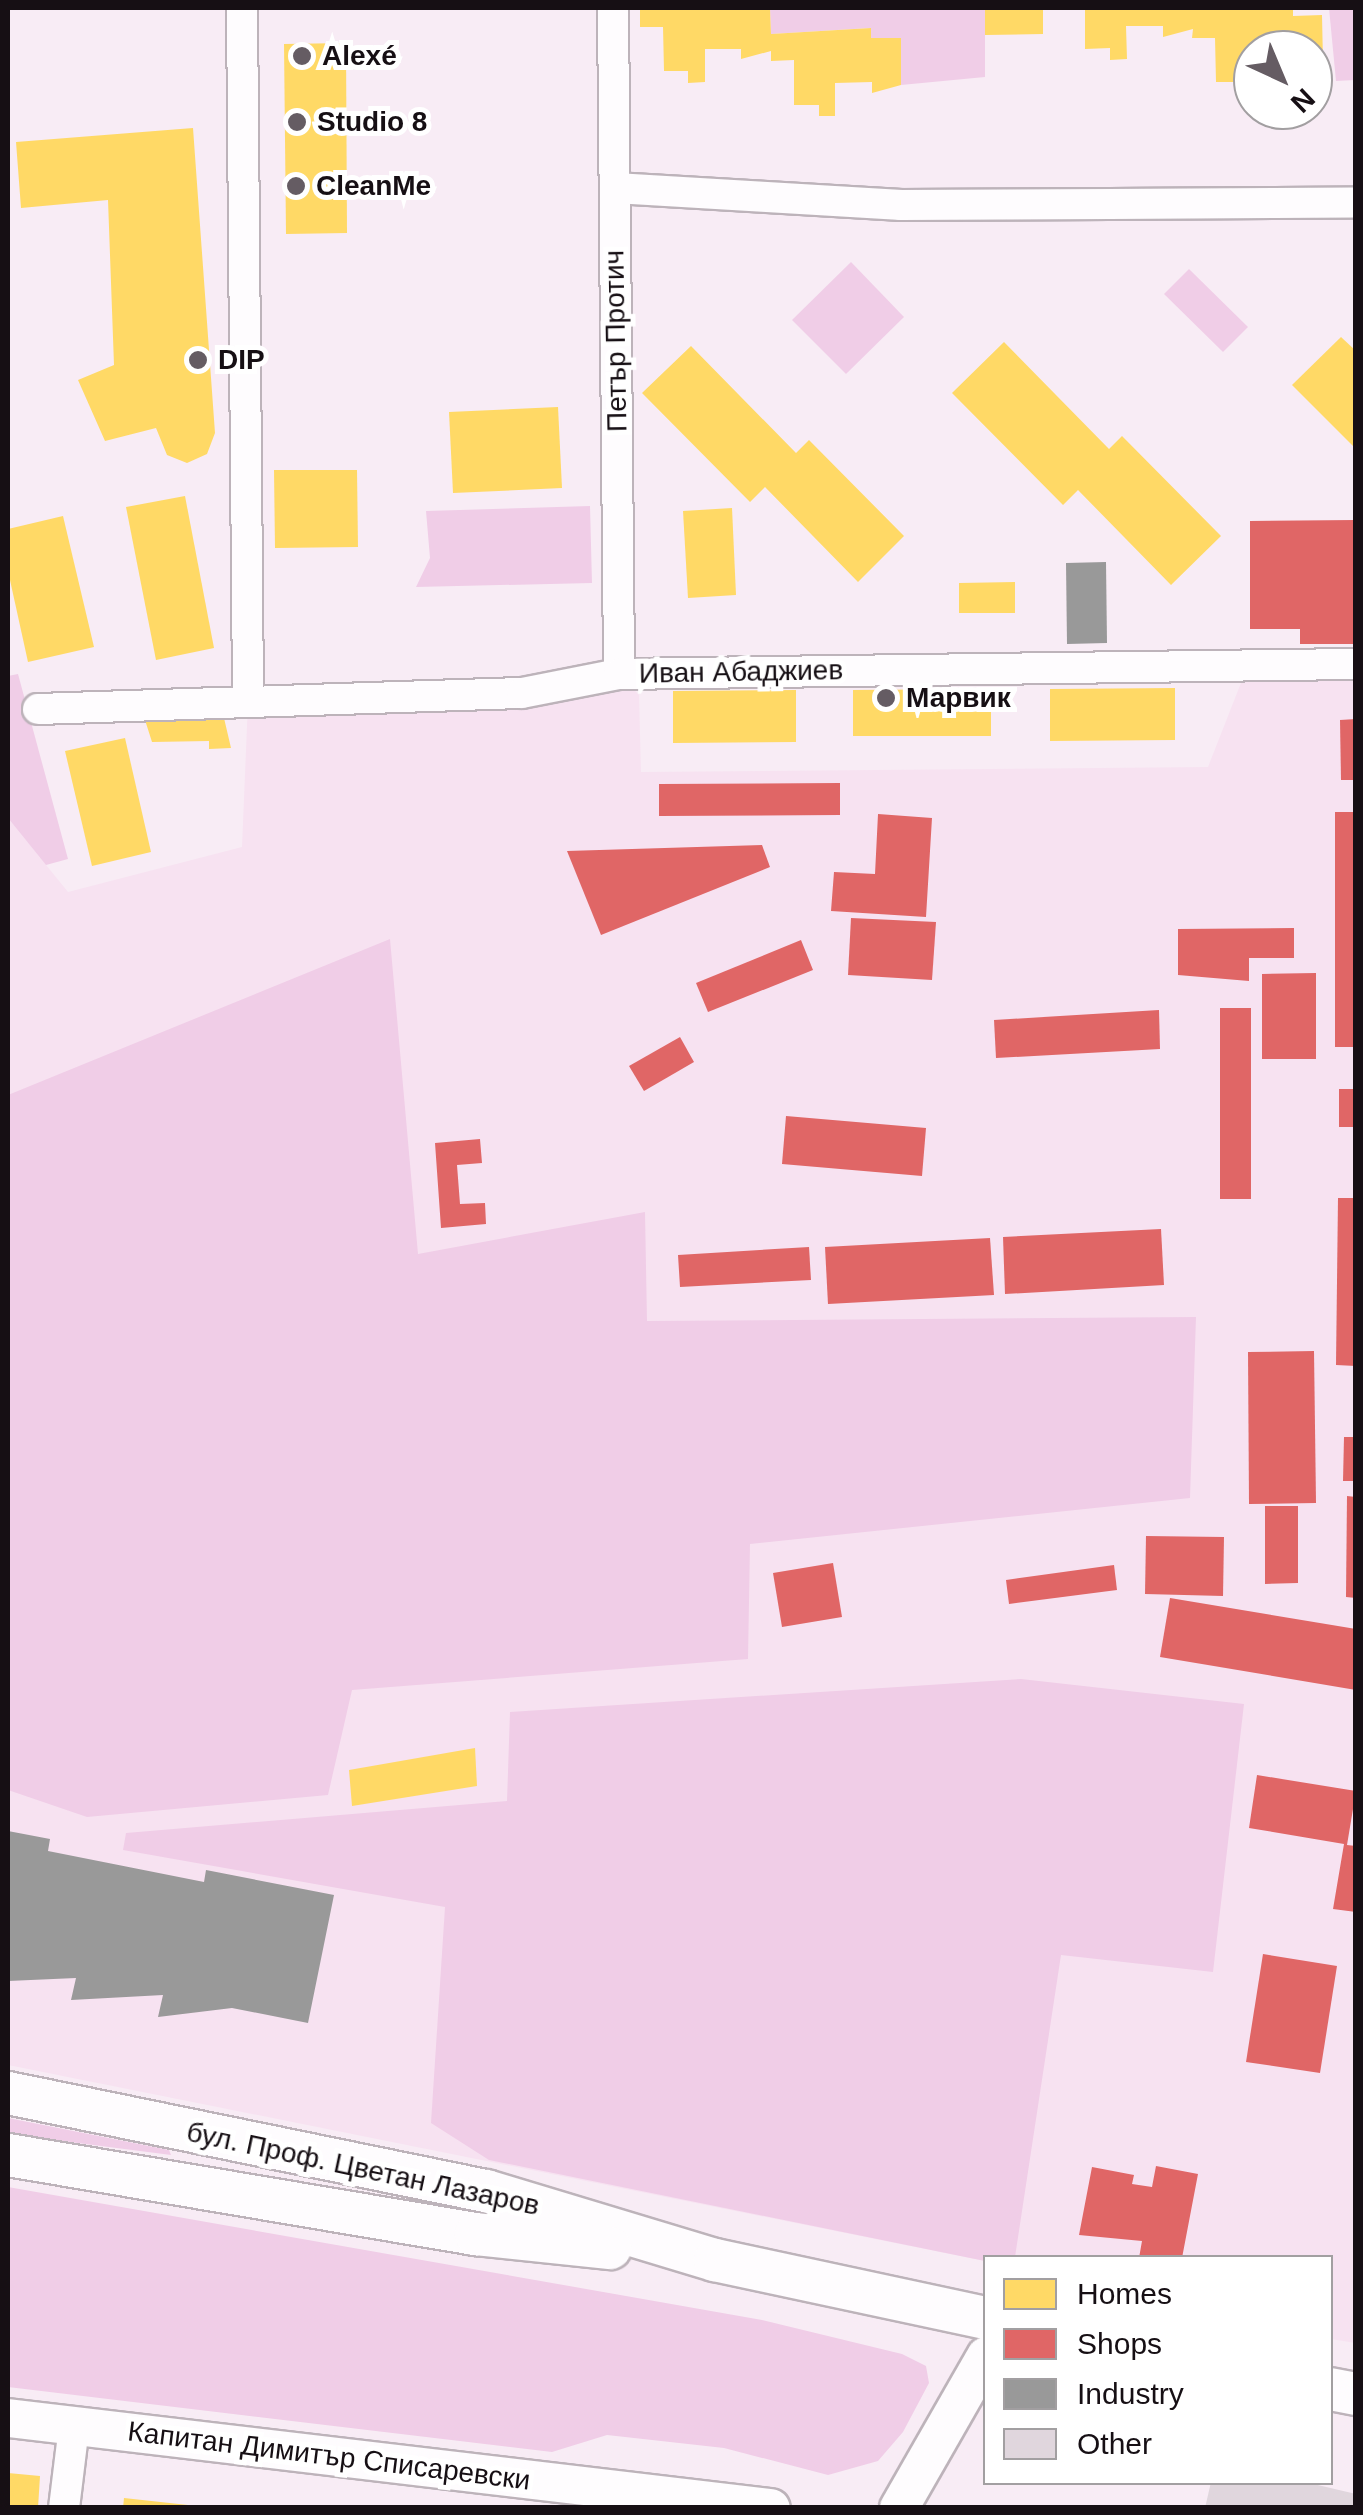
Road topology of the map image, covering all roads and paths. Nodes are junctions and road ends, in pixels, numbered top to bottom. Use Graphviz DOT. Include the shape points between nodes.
graph roads {
  1 [pos="242,8"];
  2 [pos="613,8"];
  3 [pos="615,188"];
  4 [pos="1356,202"];
  5 [pos="1356,664"];
  6 [pos="619,674"];
  7 [pos="248,702"];
  8 [pos="38,708"];
  9 [pos="8,2094"];
  10 [pos="8,2155"];
  11 [pos="715,2260"];
  12 [pos="983,2317"];
  13 [pos="983,2361"];
  14 [pos="8,2418"];
  15 [pos="74,2426"];
  16 [pos="64,2508"];
  17 [pos="770,2508"];
  18 [pos="899,2508"];
  1 -- 7 [label="street"];
  2 -- 3 [label="street, Петър Протич"];
  3 -- 4 [label="street" via="901,205"];
  3 -- 6 [label="street, Петър Протич"];
  5 -- 6 [label="street, Иван Абаджиев"];
  6 -- 7 [label="street, Иван Абаджиев" via="522,693"];
  7 -- 8 [label="street, Иван Абаджиев"];
  9 -- 11 [label="main road, бул. Проф. Цветан Лазаров" via="486,2192"];
  10 -- 11 [label="main road, бул. Проф. Цветан Лазаров" via="476,2234"];
  11 -- 12 [label="main road, бул. Проф. Цветан Лазаров"];
  13 -- 18 [label="street"];
  14 -- 15 [label="street, Капитан Димитър Списаревски"];
  15 -- 16 [label="street"];
  15 -- 17 [label="street, Капитан Димитър Списаревски"];
}
